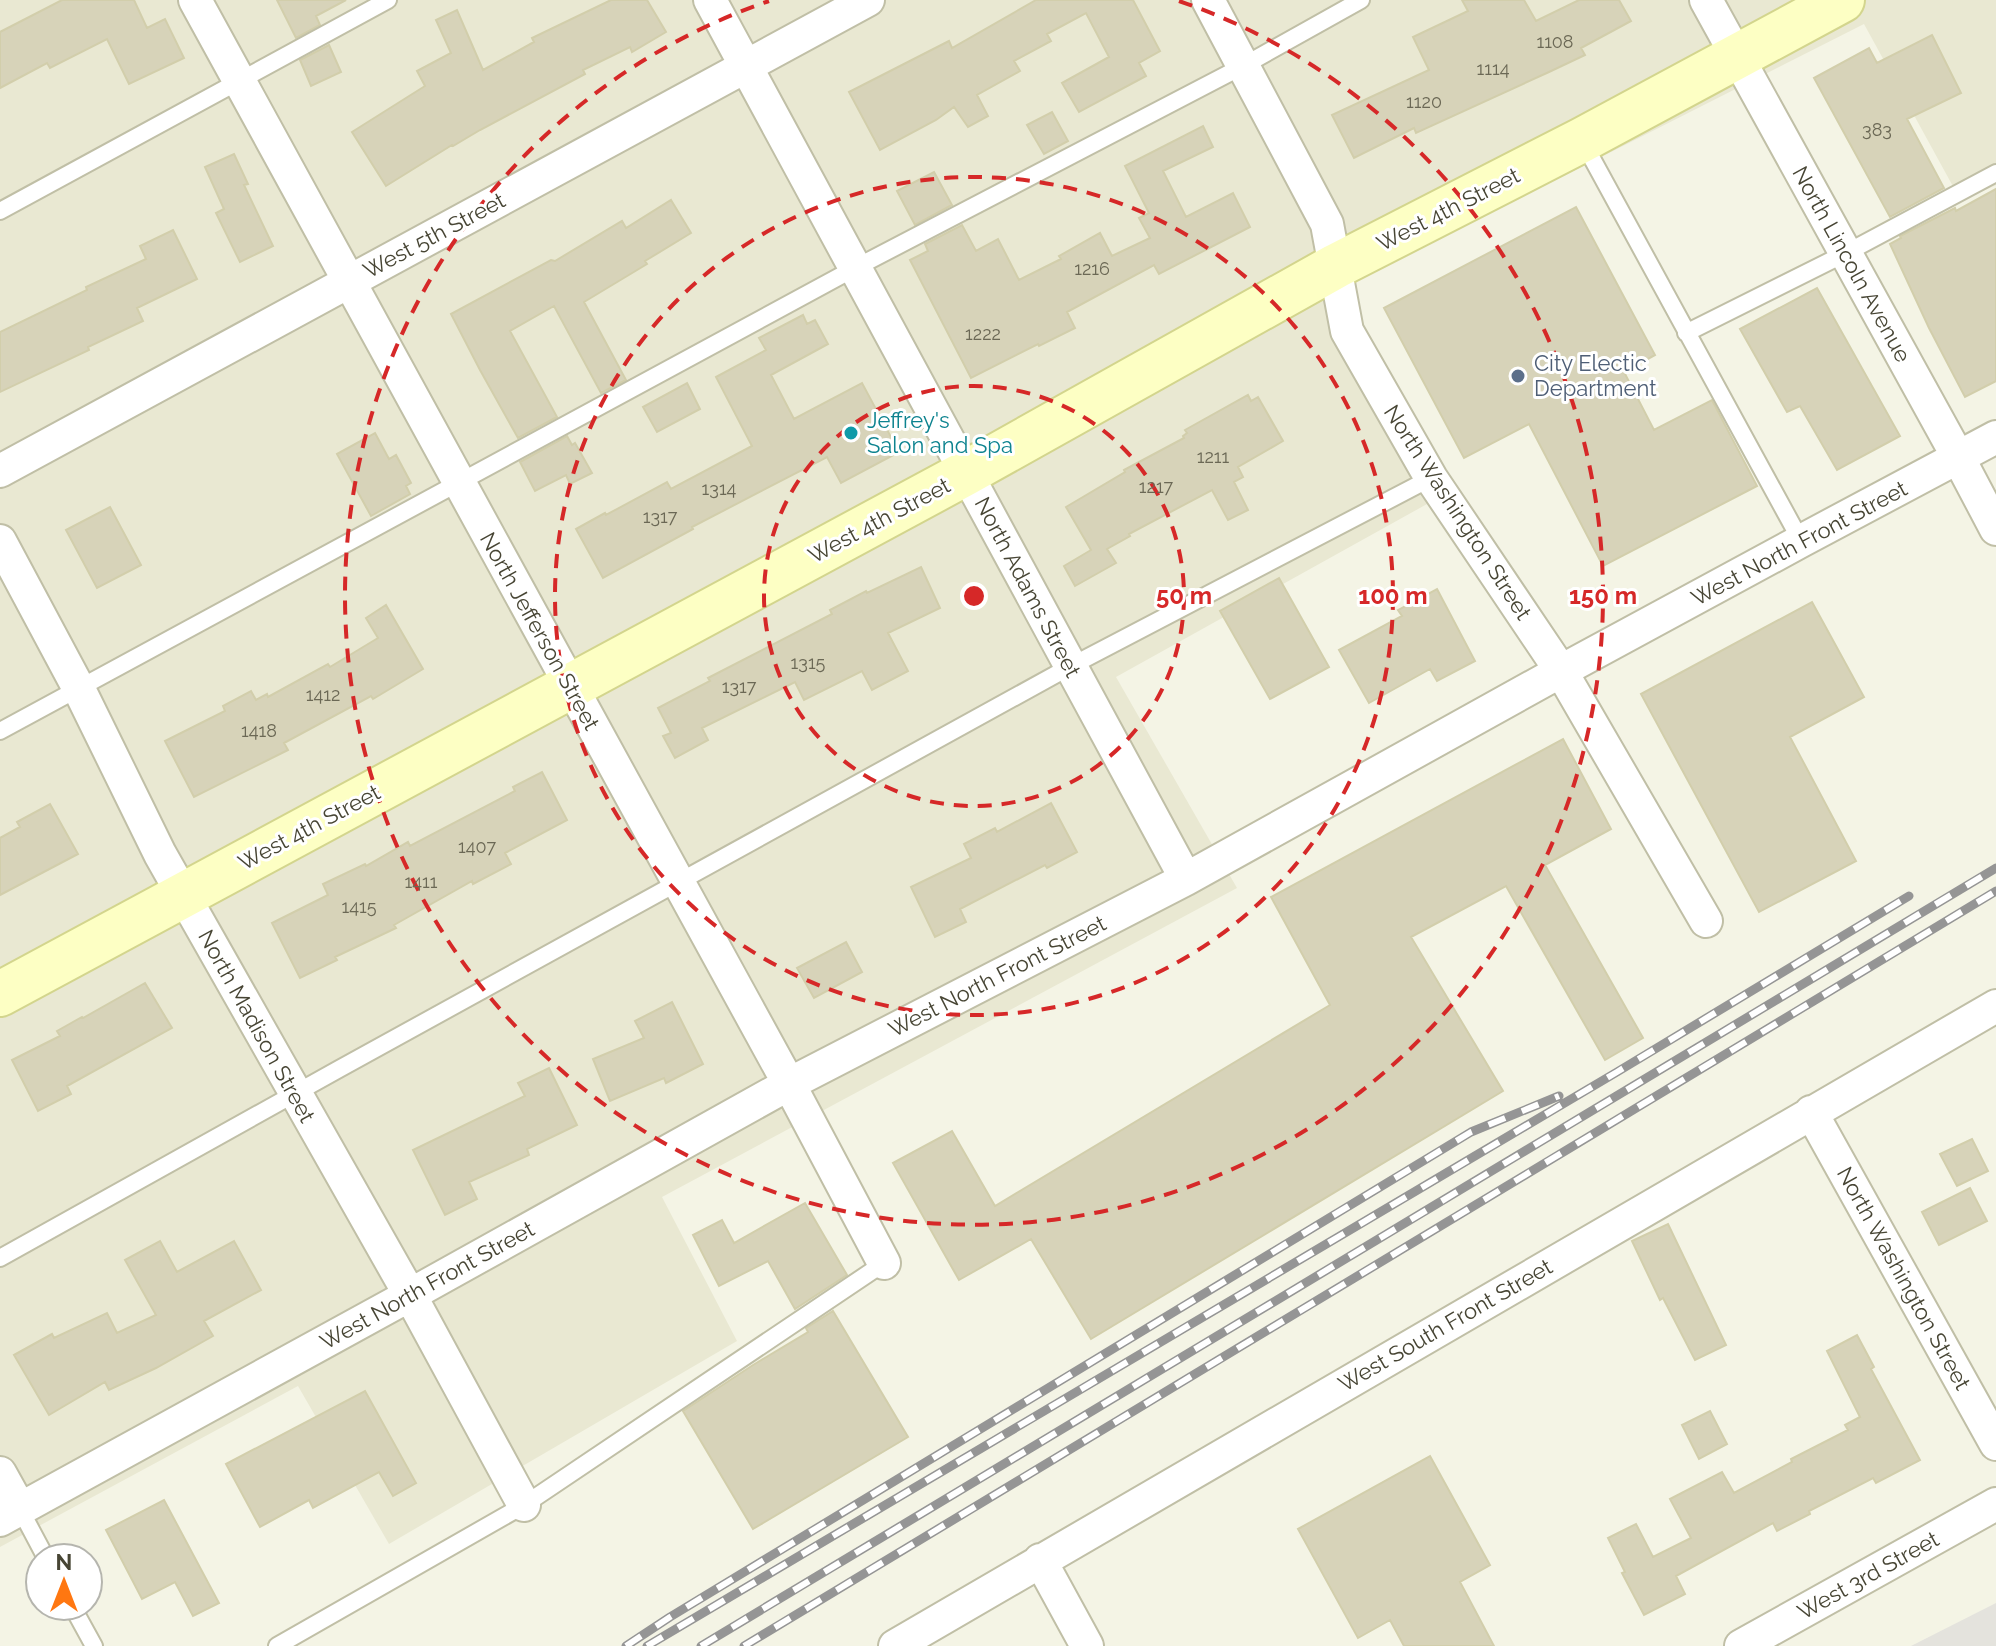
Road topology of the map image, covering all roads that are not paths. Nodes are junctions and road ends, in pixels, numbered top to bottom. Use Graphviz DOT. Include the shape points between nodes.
graph roads {
  1 [pos="195,0"];
  2 [pos="388,0"];
  3 [pos="710,0"];
  4 [pos="868,0"];
  5 [pos="1208,0"];
  6 [pos="1361,0"];
  7 [pos="1706,0"];
  8 [pos="1842,0"];
  9 [pos="1737,57"];
  10 [pos="746,66"];
  11 [pos="1243,66"];
  12 [pos="239,81"];
  13 [pos="1582,140"];
  14 [pos="1996,173"];
  15 [pos="0,211"];
  16 [pos="1846,253"];
  17 [pos="1336,266"];
  18 [pos="855,268"];
  19 [pos="348,281"];
  20 [pos="1686,333"];
  21 [pos="1996,437"];
  22 [pos="1958,457"];
  23 [pos="0,471"];
  24 [pos="966,473"];
  25 [pos="1431,478"];
  26 [pos="459,483"];
  27 [pos="1996,529"];
  28 [pos="0,541"];
  29 [pos="1801,541"];
  30 [pos="1071,666"];
  31 [pos="1561,671"];
  32 [pos="570,686"];
  33 [pos="78,687"];
  34 [pos="0,731"];
  35 [pos="1186,879"];
  36 [pos="678,882"];
  37 [pos="183,895"];
  38 [pos="1706,921"];
  39 [pos="0,994"];
  40 [pos="1996,1006"];
  41 [pos="789,1084"];
  42 [pos="295,1093"];
  43 [pos="1811,1112"];
  44 [pos="0,1258"];
  45 [pos="884,1263"];
  46 [pos="410,1295"];
  47 [pos="1996,1444"];
  48 [pos="0,1473"];
  49 [pos="1996,1504"];
  50 [pos="524,1505"];
  51 [pos="10,1514"];
  52 [pos="33,1542"];
  53 [pos="1040,1560"];
  54 [pos="81,1622"];
  55 [pos="94,1646"];
  56 [pos="277,1646"];
  57 [pos="895,1646"];
  58 [pos="1087,1646"];
  59 [pos="1741,1646"];
  1 -- 12 [label="street, North Jefferson Street"];
  2 -- 12 [label="lane"];
  3 -- 10 [label="street, North Adams Street"];
  4 -- 10 [label="street, West 5th Street"];
  5 -- 11 [label="street, North Washington Street"];
  6 -- 11 [label="lane"];
  7 -- 9 [label="street, North Lincoln Avenue"];
  8 -- 9 [label="main road, West 4th Street"];
  9 -- 13 [label="main road, West 4th Street"];
  9 -- 16 [label="street, North Lincoln Avenue"];
  10 -- 18 [label="street, North Adams Street"];
  10 -- 19 [label="street, West 5th Street"];
  11 -- 17 [label="street, North Washington Street" via="1327,224"];
  11 -- 18 [label="lane"];
  12 -- 15 [label="lane"];
  12 -- 19 [label="street, North Jefferson Street"];
  13 -- 17 [label="main road, West 4th Street"];
  13 -- 20 [label="lane"];
  14 -- 16 [label="lane"];
  16 -- 20 [label="lane"];
  16 -- 22 [label="street, North Lincoln Avenue"];
  17 -- 24 [label="main road, West 4th Street"];
  17 -- 25 [label="street, North Washington Street" via="1347,331"];
  18 -- 24 [label="street, North Adams Street"];
  18 -- 26 [label="lane"];
  19 -- 23 [label="street, West 5th Street"];
  19 -- 26 [label="street, North Jefferson Street"];
  20 -- 29 [label="lane"];
  21 -- 22 [label="street, West North Front Street"];
  22 -- 27 [label="street, North Lincoln Avenue"];
  22 -- 29 [label="street, West North Front Street"];
  24 -- 30 [label="street, North Adams Street"];
  24 -- 32 [label="main road, West 4th Street"];
  25 -- 30 [label="lane"];
  25 -- 31 [label="street, North Washington Street"];
  26 -- 32 [label="street, North Jefferson Street"];
  26 -- 33 [label="lane"];
  28 -- 33 [label="street, North Madison Street"];
  29 -- 31 [label="street, West North Front Street"];
  30 -- 35 [label="street, North Adams Street"];
  30 -- 36 [label="lane"];
  31 -- 35 [label="street, West North Front Street"];
  31 -- 38 [label="street, North Washington Street"];
  32 -- 36 [label="street, North Jefferson Street"];
  32 -- 37 [label="main road, West 4th Street"];
  33 -- 34 [label="lane"];
  33 -- 37 [label="street, North Madison Street"];
  35 -- 41 [label="street, West North Front Street"];
  36 -- 41 [label="street, North Jefferson Street"];
  36 -- 42 [label="lane"];
  37 -- 39 [label="main road, West 4th Street"];
  37 -- 42 [label="street, North Madison Street"];
  40 -- 43 [label="street, West South Front Street"];
  41 -- 45 [label="street, North Jefferson Street"];
  41 -- 46 [label="street, West North Front Street"];
  42 -- 44 [label="lane"];
  42 -- 46 [label="street, North Madison Street"];
  43 -- 47 [label="street, North Washington Street"];
  43 -- 53 [label="street, West South Front Street"];
  45 -- 50 [label="lane"];
  46 -- 50 [label="street, North Madison Street"];
  46 -- 51 [label="street, West North Front Street"];
  48 -- 51 [label="street"];
  49 -- 59 [label="street, West 3rd Street"];
  50 -- 56 [label="lane"];
  51 -- 52 [label="lane"];
  53 -- 57 [label="street, West South Front Street"];
  53 -- 58 [label="street"];
  54 -- 55 [label="lane"];
}
